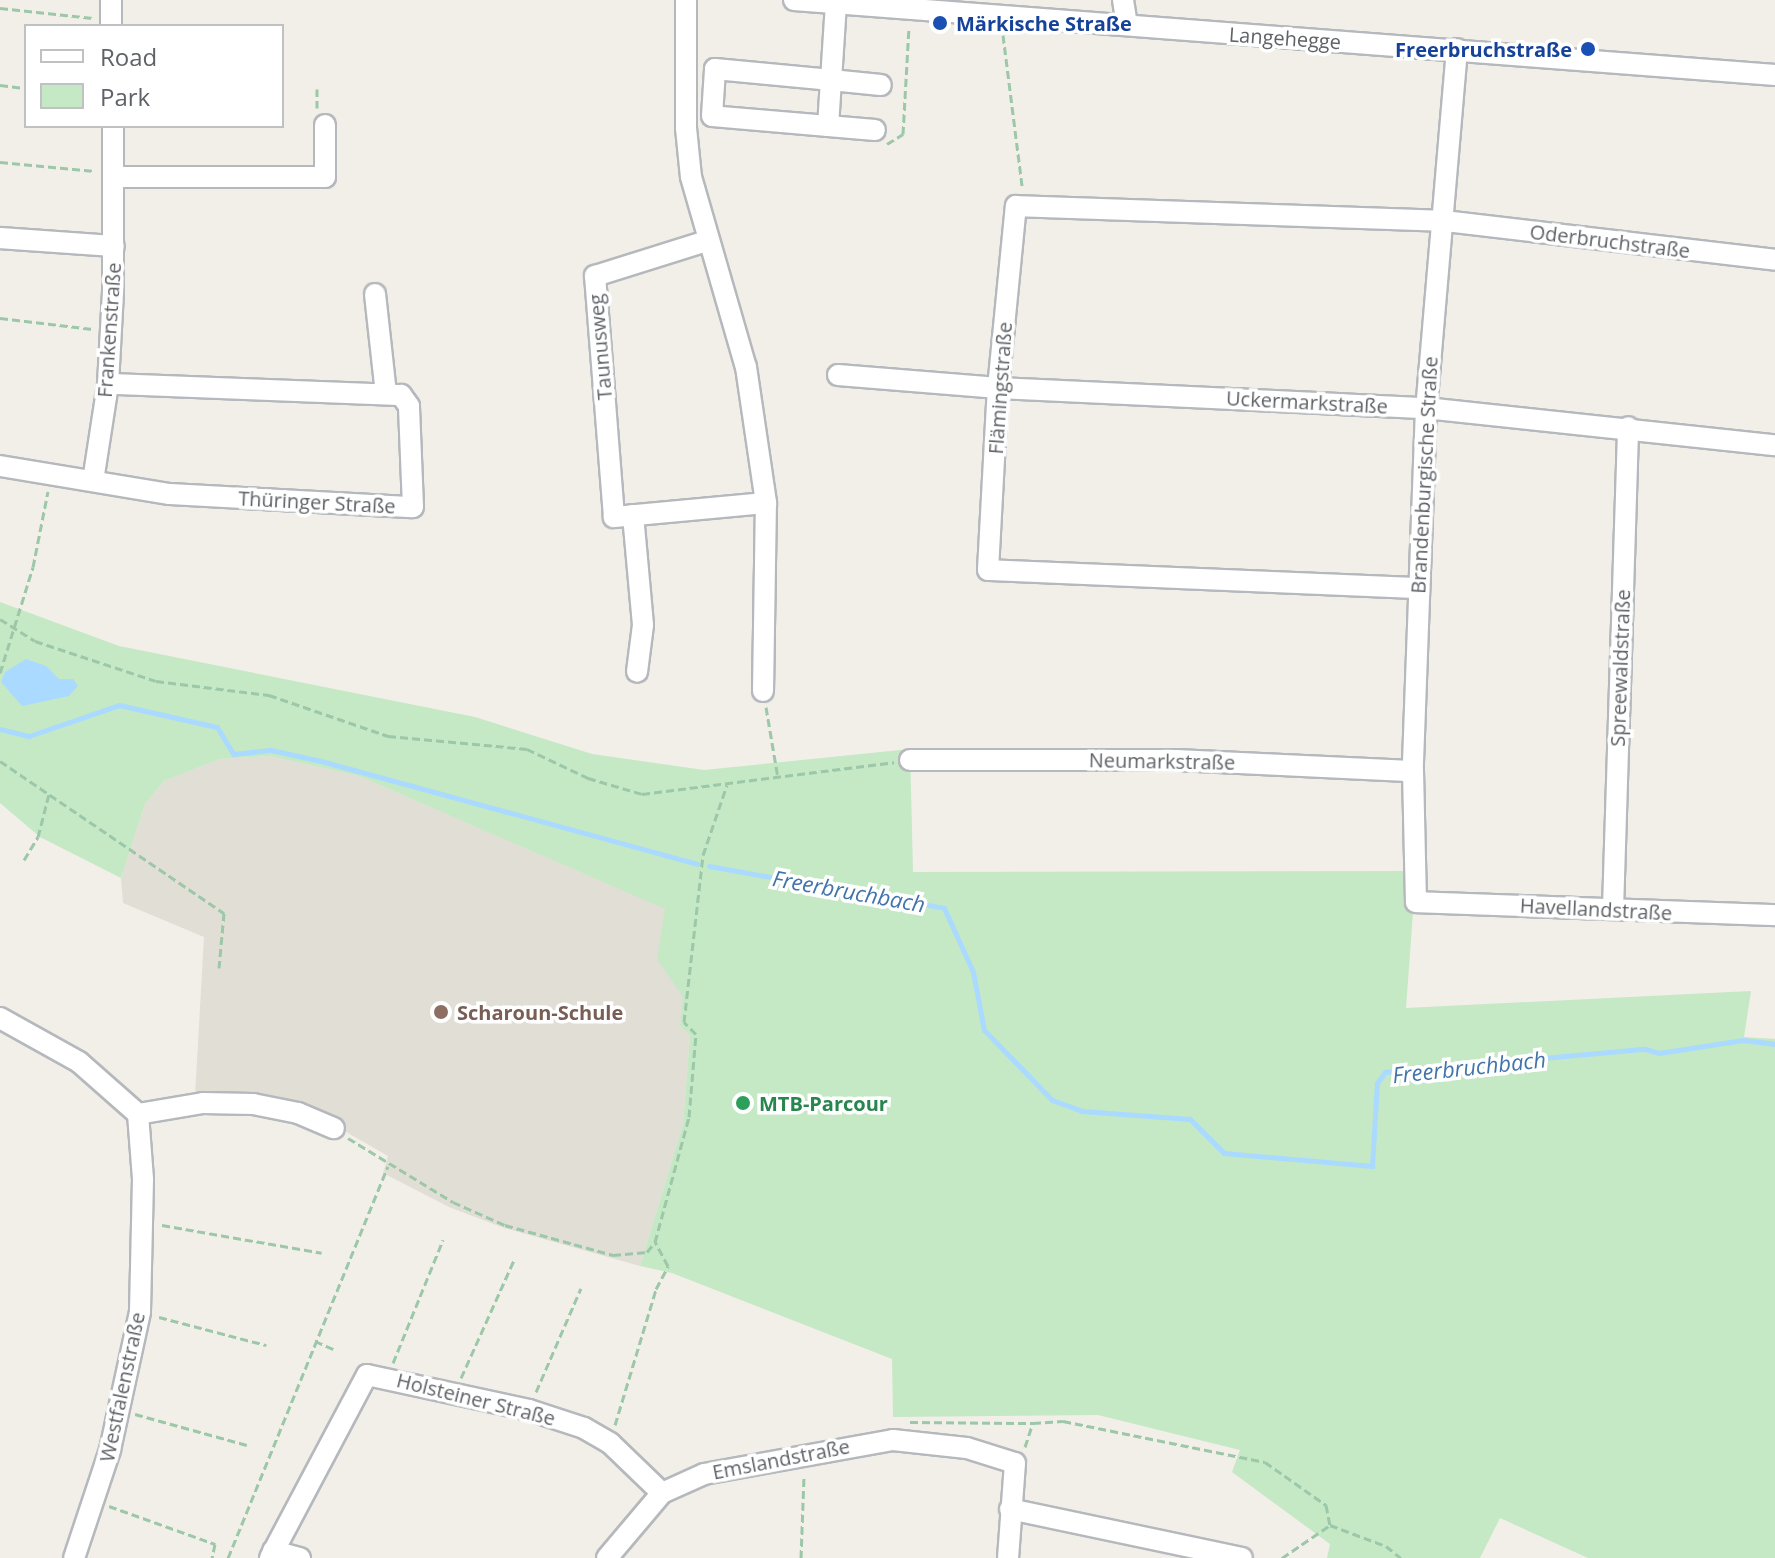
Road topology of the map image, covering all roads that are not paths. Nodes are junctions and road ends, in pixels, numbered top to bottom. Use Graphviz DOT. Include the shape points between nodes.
graph roads {
  1 [pos="686,0"];
  2 [pos="794,0"];
  3 [pos="1123,0"];
  4 [pos="836,3"];
  5 [pos="1127,25"];
  6 [pos="1457,49"];
  7 [pos="1775,75"];
  8 [pos="831,80"];
  9 [pos="881,85"];
  10 [pos="325,125"];
  11 [pos="828,126"];
  12 [pos="113,128"];
  13 [pos="875,130"];
  14 [pos="114,175"];
  15 [pos="1445,221"];
  16 [pos="0,238"];
  17 [pos="707,241"];
  18 [pos="114,246"];
  19 [pos="1775,260"];
  20 [pos="375,294"];
  21 [pos="838,375"];
  22 [pos="108,384"];
  23 [pos="998,388"];
  24 [pos="386,393"];
  25 [pos="1426,408"];
  26 [pos="1628,427"];
  27 [pos="1775,445"];
  28 [pos="0,466"];
  29 [pos="93,481"];
  30 [pos="766,503"];
  31 [pos="633,515"];
  32 [pos="1417,588"];
  33 [pos="637,672"];
  34 [pos="763,691"];
  35 [pos="910,760"];
  36 [pos="1413,771"];
  37 [pos="1416,902"];
  38 [pos="1613,909"];
  39 [pos="1775,915"];
  40 [pos="0,1018"];
  41 [pos="138,1114"];
  42 [pos="334,1128"];
  43 [pos="662,1493"];
  44 [pos="1010,1509"];
  45 [pos="271,1555"];
  46 [pos="74,1558"];
  47 [pos="300,1558"];
  48 [pos="607,1558"];
  49 [pos="1008,1558"];
  50 [pos="1242,1558"];
  1 -- 17 [label="street" via="686,128"];
  2 -- 4 [label="street, Langehegge"];
  3 -- 5 [label="street"];
  4 -- 5 [label="street, Langehegge"];
  4 -- 8 [label="street"];
  5 -- 6 [label="street, Langehegge"];
  6 -- 7 [label="street, Langehegge"];
  6 -- 15 [label="street, Brandenburgische Straße"];
  8 -- 9 [label="street"];
  8 -- 11 [label="street"];
  8 -- 11 [label="street" via="715,69 712,116"];
  10 -- 14 [label="street" via="325,177"];
  11 -- 13 [label="street"];
  12 -- 14 [label="street, Frankenstraße"];
  14 -- 18 [label="street, Frankenstraße"];
  15 -- 19 [label="street, Oderbruchstraße"];
  15 -- 23 [label="street, Flämingstraße" via="1016,206"];
  15 -- 25 [label="street, Brandenburgische Straße"];
  16 -- 18 [label="street"];
  17 -- 30 [label="street" via="746,367"];
  17 -- 31 [label="street, Taunusweg" via="595,276 614,517"];
  18 -- 22 [label="street, Frankenstraße"];
  20 -- 24 [label="street"];
  21 -- 23 [label="street, Uckermarkstraße"];
  22 -- 24 [label="street"];
  22 -- 29 [label="street, Frankenstraße"];
  23 -- 25 [label="street, Uckermarkstraße"];
  23 -- 32 [label="street, Flämingstraße" via="988,570"];
  24 -- 29 [label="street, Thüringer Straße" via="401,395 409,406 413,507 170,494"];
  25 -- 26 [label="street, Uckermarkstraße"];
  25 -- 32 [label="street, Brandenburgische Straße"];
  26 -- 27 [label="street, Uckermarkstraße"];
  26 -- 38 [label="street, Spreewaldstraße"];
  28 -- 29 [label="street"];
  30 -- 31 [label="street"];
  30 -- 34 [label="street"];
  31 -- 33 [label="street" via="643,625"];
  32 -- 36 [label="street, Brandenburgische Straße"];
  35 -- 36 [label="street, Neumarkstraße" via="1176,760"];
  36 -- 37 [label="street, Brandenburgische Straße"];
  37 -- 38 [label="street, Havellandstraße"];
  38 -- 39 [label="street, Havellandstraße"];
  40 -- 41 [label="street" via="79,1062"];
  41 -- 42 [label="street" via="203,1103 253,1104 298,1113"];
  41 -- 46 [label="street, Westfalenstraße" via="140,1312 120,1410"];
  43 -- 44 [label="street, Emslandstraße" via="704,1474 898,1440 967,1448 1015,1463"];
  43 -- 45 [label="street, Holsteiner Straße" via="610,1443 529,1410 367,1375"];
  43 -- 48 [label="street, Emslandstraße"];
  44 -- 49 [label="street"];
  44 -- 50 [label="street"];
  45 -- 47 [label="street, Holsteiner Straße"];
}
